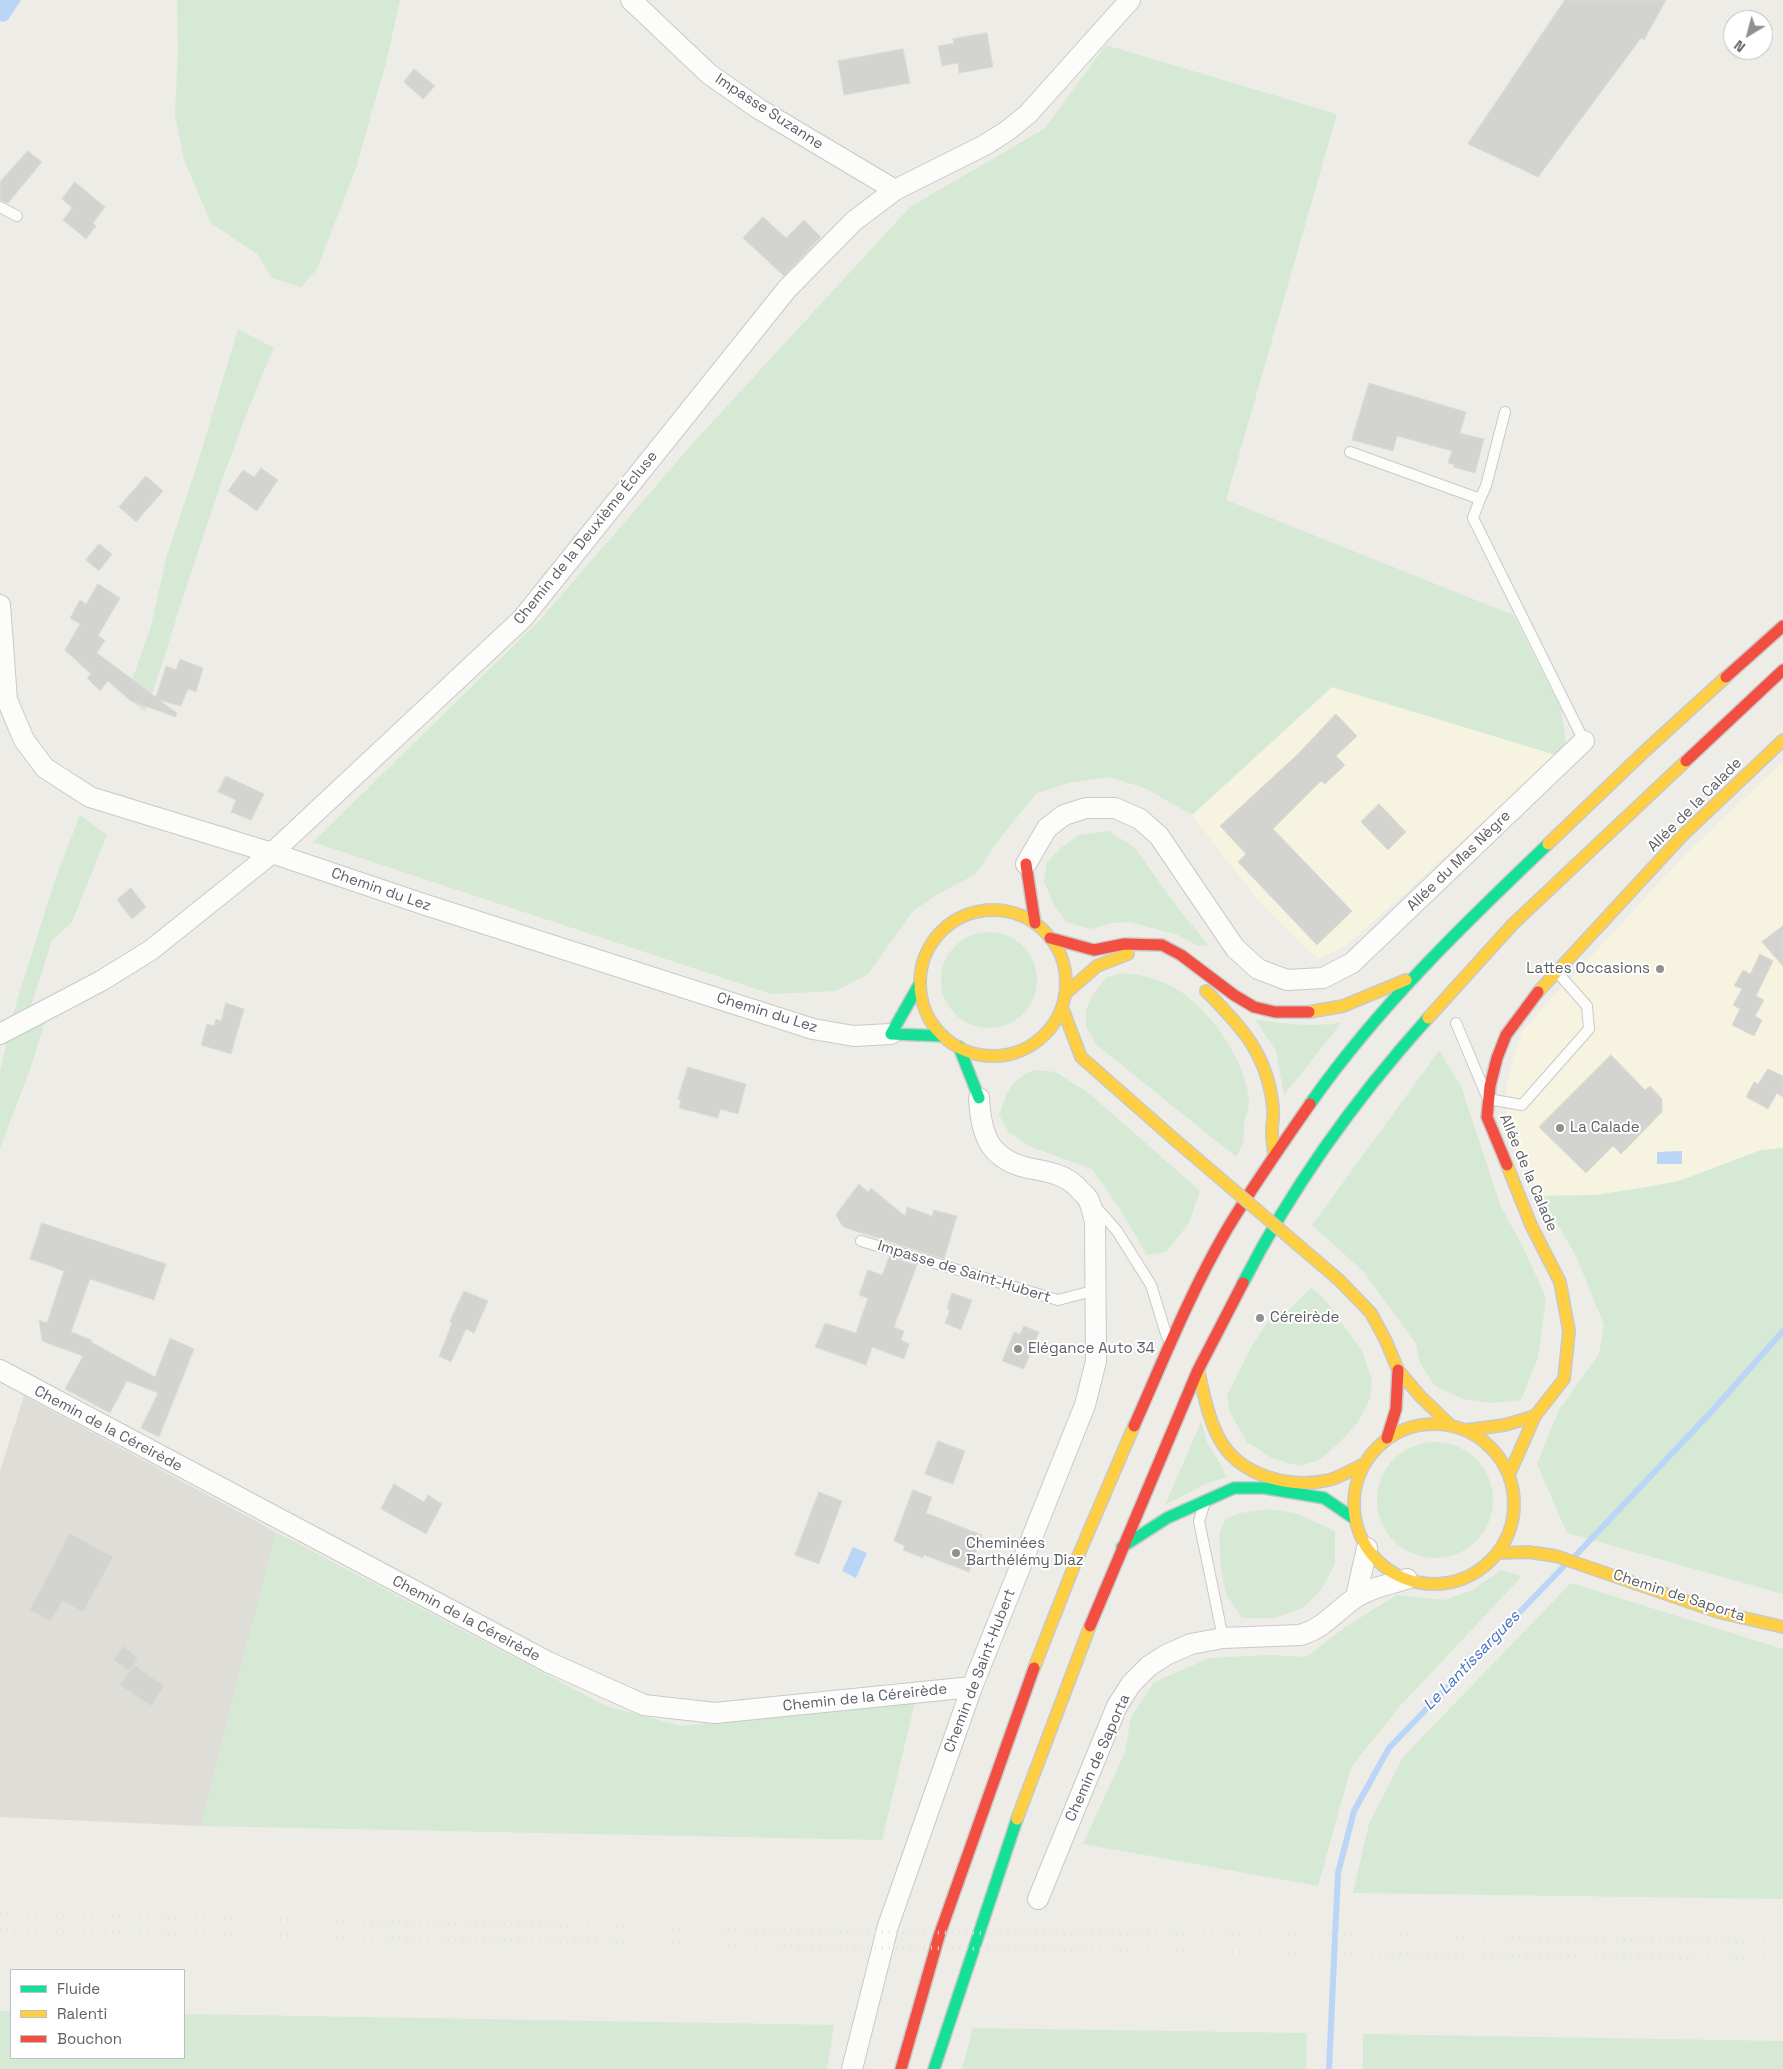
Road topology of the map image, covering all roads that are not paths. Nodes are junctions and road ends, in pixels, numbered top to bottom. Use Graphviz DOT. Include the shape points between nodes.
graph roads {
  1 [pos="631,0"];
  2 [pos="1130,0"];
  3 [pos="895,190"];
  4 [pos="0,208"];
  5 [pos="17,216"];
  6 [pos="1504,412"];
  7 [pos="1350,452"];
  8 [pos="1480,499"];
  9 [pos="0,605"];
  10 [pos="1783,626"];
  11 [pos="1783,670"];
  12 [pos="1783,740"];
  13 [pos="1584,741"];
  14 [pos="272,853"];
  15 [pos="1021,872"];
  16 [pos="1035,923"];
  17 [pos="1050,938"];
  18 [pos="1557,971"];
  19 [pos="1417,975"];
  20 [pos="920,983"];
  21 [pos="1065,994"];
  22 [pos="1062,1008"];
  23 [pos="1456,1023"];
  24 [pos="0,1034"];
  25 [pos="892,1034"];
  26 [pos="943,1036"];
  27 [pos="1030,1046"];
  28 [pos="959,1047"];
  29 [pos="1047,1050"];
  30 [pos="1008,1054"];
  31 [pos="1064,1054"];
  32 [pos="1081,1057"];
  33 [pos="998,1069"];
  34 [pos="983,1090"];
  35 [pos="1488,1099"];
  36 [pos="1274,1154"];
  37 [pos="1088,1199"];
  38 [pos="861,1241"];
  39 [pos="1096,1290"];
  40 [pos="1170,1346"];
  41 [pos="0,1370"];
  42 [pos="1198,1370"];
  43 [pos="1398,1370"];
  44 [pos="1535,1416"];
  45 [pos="1448,1424"];
  46 [pos="1466,1430"];
  47 [pos="1387,1438"];
  48 [pos="1364,1464"];
  49 [pos="1509,1475"];
  50 [pos="1207,1499"];
  51 [pos="1514,1510"];
  52 [pos="1355,1519"];
  53 [pos="1527,1526"];
  54 [pos="1545,1545"];
  55 [pos="1122,1547"];
  56 [pos="1367,1548"];
  57 [pos="1499,1552"];
  58 [pos="1556,1556"];
  59 [pos="1407,1579"];
  60 [pos="1356,1597"];
  61 [pos="1783,1627"];
  62 [pos="1223,1638"];
  63 [pos="972,1687"];
  64 [pos="1038,1899"];
  65 [pos="852,2069"];
  66 [pos="901,2069"];
  67 [pos="934,2069"];
  1 -- 3 [label="street, Impasse Suzanne" via="709,74 766,114"];
  2 -- 3 [label="street, Chemin de la Deuxième Écluse" via="1028,114 1007,131"];
  3 -- 14 [label="street, Chemin de la Deuxième Écluse" via="854,221 787,289 523,618"];
  4 -- 5 [label="lane"];
  6 -- 8 [label="lane, Allée du Mas Nègre"];
  7 -- 8 [label="lane"];
  8 -- 13 [label="lane, Allée du Mas Nègre" via="1473,518"];
  9 -- 14 [label="street, Chemin du Lez" via="7,700 24,740 45,768 90,797"];
  10 -- 19 [label="main road" via="1645,751"];
  11 -- 42 [label="main road" via="1513,924 1401,1048 1350,1112 1300,1184 1257,1255"];
  12 -- 18 [label="main road, Allée de la Calade" via="1682,836"];
  13 -- 15 [label="street, Allée du Mas Nègre" via="1352,963 1323,978 1287,980 1258,969 1235,948 1159,836 1140,819 1115,808 1086,808 1064,815 1047,828"];
  14 -- 24 [label="street, Chemin de la Deuxième Écluse" via="151,950 101,981"];
  14 -- 25 [label="street, Chemin du Lez" via="813,1029 854,1036"];
  15 -- 16 [label="main road, Allée du Mas Nègre"];
  16 -- 17 [label="main road"];
  16 -- 20 [label="main road" via="997,906 950,923 934,940 923,960"];
  17 -- 19 [label="main road" via="1094,950 1122,944 1160,944 1260,1010 1288,1014 1351,1003"];
  17 -- 21 [label="main road" via="1066,974"];
  18 -- 35 [label="main road, Allée de la Calade" via="1519,1014 1506,1035"];
  18 -- 35 [label="lane" via="1587,1006 1589,1029 1522,1105"];
  19 -- 36 [label="main road" via="1367,1031"];
  20 -- 25 [label="main road"];
  20 -- 26 [label="main road" via="926,1012"];
  21 -- 22 [label="main road"];
  21 -- 36 [label="main road" via="1097,966 1126,954 1167,958 1242,1026 1258,1052 1268,1072 1274,1110"];
  22 -- 27 [label="main road" via="1054,1023"];
  22 -- 32 [label="main road"];
  23 -- 35 [label="lane"];
  25 -- 26 [label="main road, Chemin du Lez"];
  26 -- 28 [label="main road"];
  27 -- 29 [label="main road"];
  27 -- 30 [label="main road"];
  28 -- 30 [label="main road" via="989,1056"];
  28 -- 34 [label="main road, Chemin de Saint-Hubert"];
  30 -- 33 [label="main road"];
  31 -- 32 [label="main road"];
  32 -- 43 [label="main road, bridge" via="1339,1280 1371,1313"];
  34 -- 37 [label="street, Chemin de Saint-Hubert" via="980,1122 988,1142 1006,1161 1053,1172 1072,1182"];
  35 -- 44 [label="main road, Allée de la Calade" via="1487,1117 1531,1225 1560,1282 1569,1331 1564,1378"];
  36 -- 40 [label="main road" via="1225,1233"];
  37 -- 39 [label="street, Chemin de Saint-Hubert" via="1095,1222"];
  37 -- 40 [label="lane" via="1117,1231 1151,1284"];
  38 -- 39 [label="lane, Impasse de Saint-Hubert" via="1058,1300"];
  39 -- 63 [label="street, Chemin de Saint-Hubert" via="1096,1361 1085,1405"];
  40 -- 66 [label="main road" via="1076,1561 1022,1699 939,1936"];
  41 -- 63 [label="street, Chemin de la Céreirède" via="548,1662 644,1704 715,1713"];
  42 -- 48 [label="main road" via="1211,1419 1221,1441 1234,1459 1254,1471 1274,1478 1320,1482"];
  42 -- 55 [label="main road"];
  43 -- 45 [label="main road"];
  43 -- 47 [label="main road" via="1396,1409"];
  44 -- 46 [label="main road" via="1505,1425"];
  44 -- 49 [label="main road, Allée de la Calade"];
  45 -- 46 [label="main road"];
  45 -- 47 [label="main road" via="1416,1425"];
  46 -- 49 [label="main road" via="1492,1448"];
  47 -- 48 [label="main road"];
  48 -- 52 [label="main road" via="1355,1491"];
  49 -- 51 [label="main road" via="1515,1498"];
  50 -- 52 [label="main road" via="1234,1488 1264,1488 1324,1498"];
  50 -- 55 [label="main road" via="1167,1518"];
  50 -- 62 [label="lane" via="1198,1521"];
  51 -- 53 [label="main road"];
  51 -- 57 [label="main road" via="1512,1525"];
  52 -- 56 [label="main road"];
  54 -- 58 [label="main road"];
  55 -- 67 [label="main road" via="1006,1846"];
  56 -- 59 [label="main road" via="1384,1567"];
  56 -- 60 [label="street"];
  57 -- 58 [label="main road"];
  57 -- 59 [label="main road" via="1484,1567 1447,1583 1427,1584"];
  58 -- 61 [label="main road, Chemin de Saporta" via="1718,1612"];
  59 -- 60 [label="street, Chemin de Saporta"];
  60 -- 62 [label="street, Chemin de Saporta" via="1311,1632"];
  62 -- 64 [label="street, Chemin de Saporta" via="1199,1641 1166,1655 1131,1684 1117,1706"];
  63 -- 65 [label="street, Chemin de Saint-Hubert" via="888,1926"];
}
